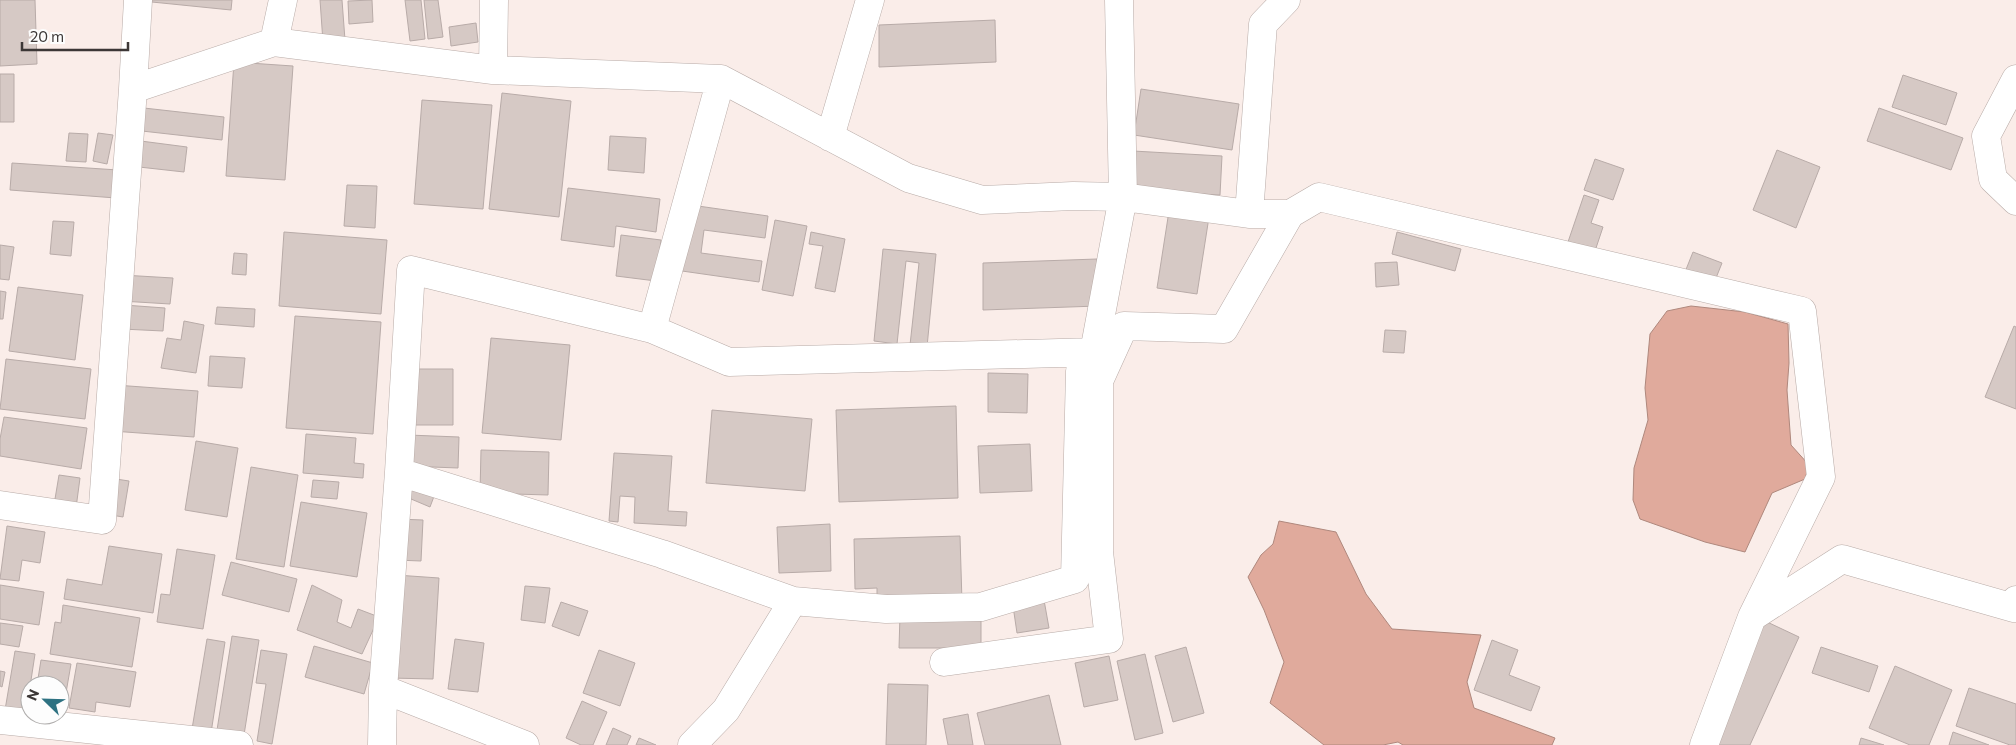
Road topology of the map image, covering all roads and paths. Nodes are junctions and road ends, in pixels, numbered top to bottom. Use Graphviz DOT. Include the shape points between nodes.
graph roads {
  1 [pos="138,0"];
  2 [pos="282,0"];
  3 [pos="494,0"];
  4 [pos="870,0"];
  5 [pos="1119,0"];
  6 [pos="1286,0"];
  7 [pos="274,42"];
  8 [pos="493,70"];
  9 [pos="721,79"];
  10 [pos="2016,79"];
  11 [pos="134,89"];
  12 [pos="830,137"];
  13 [pos="1122,197"];
  14 [pos="2016,201"];
  15 [pos="1249,214"];
  16 [pos="1290,214"];
  17 [pos="652,329"];
  18 [pos="1094,352"];
  19 [pos="399,472"];
  20 [pos="0,505"];
  21 [pos="2016,600"];
  22 [pos="792,601"];
  23 [pos="1752,617"];
  24 [pos="944,662"];
  25 [pos="383,689"];
  26 [pos="0,720"];
  27 [pos="239,745"];
  28 [pos="382,745"];
  29 [pos="525,745"];
  30 [pos="692,745"];
  31 [pos="1704,745"];
  1 -- 11 [label="street"];
  2 -- 7 [label="street"];
  3 -- 8 [label="street"];
  4 -- 12 [label="street"];
  5 -- 13 [label="street"];
  6 -- 15 [label="street" via="1263,24"];
  7 -- 8 [label="street"];
  7 -- 11 [label="street"];
  8 -- 9 [label="street"];
  9 -- 12 [label="street"];
  9 -- 17 [label="street"];
  10 -- 14 [label="street" via="1986,136 1993,179"];
  11 -- 20 [label="street" via="102,520"];
  12 -- 13 [label="street" via="908,178 982,200"];
  13 -- 15 [label="street"];
  13 -- 18 [label="street"];
  15 -- 16 [label="street"];
  16 -- 23 [label="street" via="1319,197 1802,311 1821,477"];
  16 -- 24 [label="street" via="1224,329 1124,326 1099,381 1099,543 1109,639"];
  17 -- 18 [label="street" via="729,362"];
  17 -- 19 [label="street" via="410,270"];
  18 -- 22 [label="street" via="1080,371 1075,579 981,607 886,609"];
  19 -- 22 [label="street" via="662,554"];
  19 -- 25 [label="street"];
  21 -- 23 [label="street" via="2014,608 1842,559"];
  22 -- 30 [label="street" via="726,710"];
  23 -- 31 [label="street"];
  25 -- 28 [label="street"];
  25 -- 29 [label="street"];
  26 -- 27 [label="street"];
}
